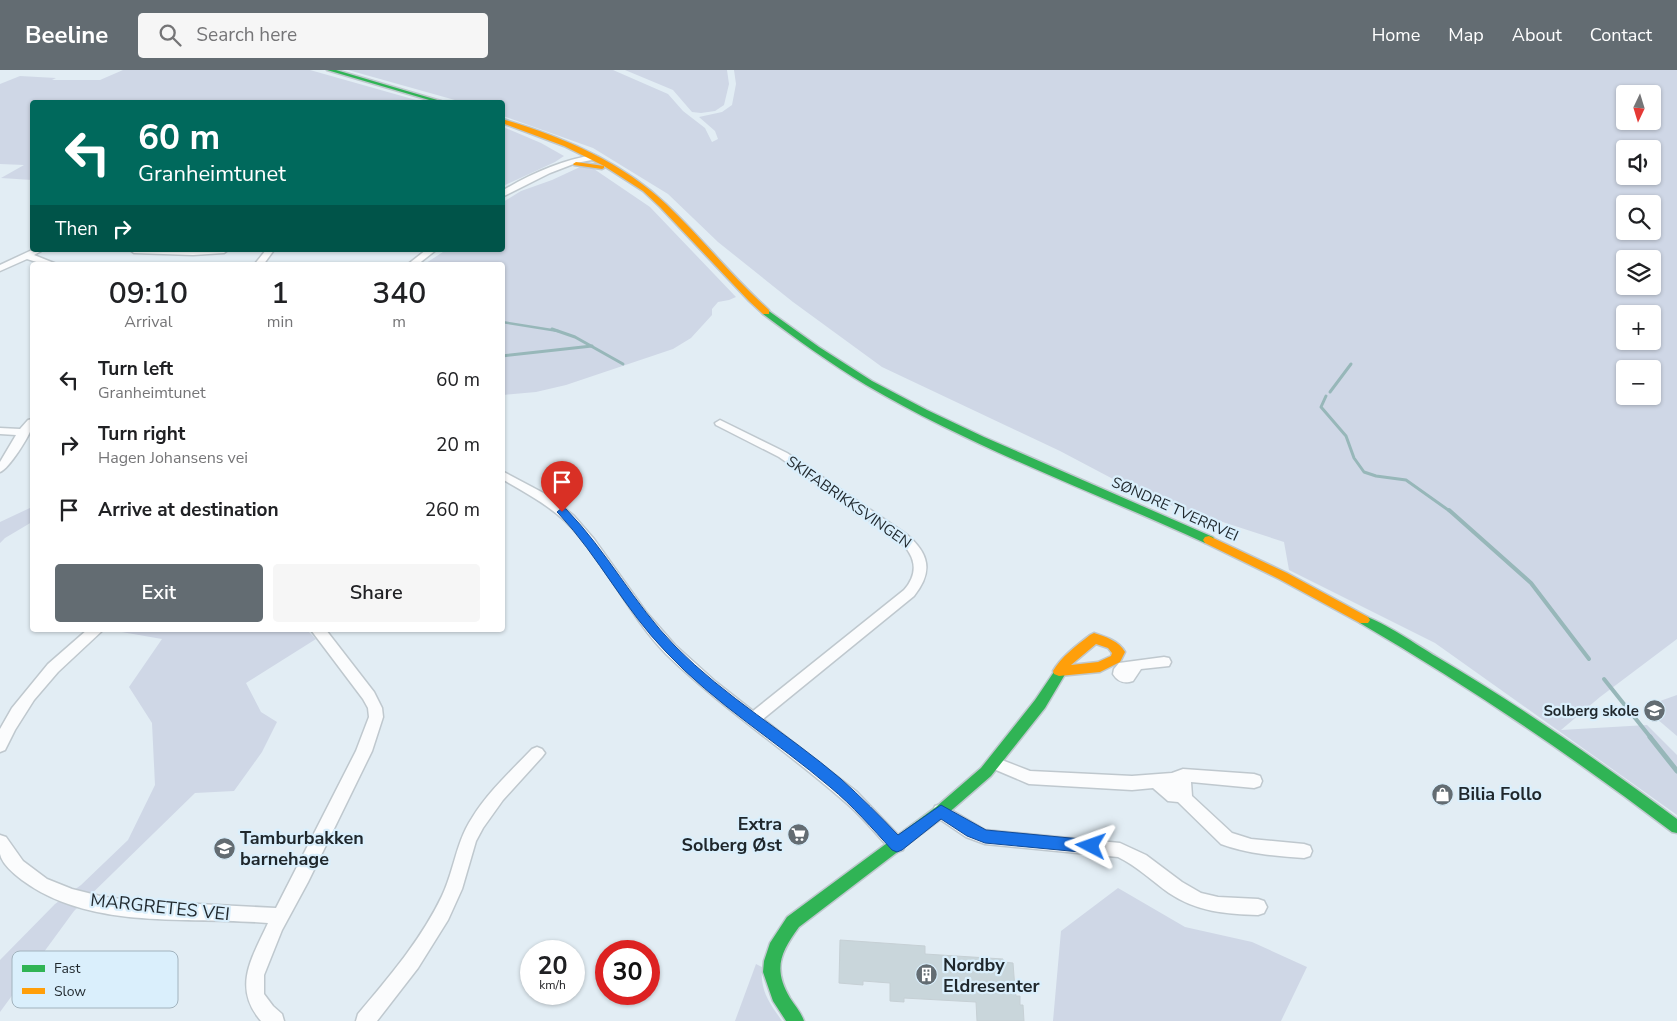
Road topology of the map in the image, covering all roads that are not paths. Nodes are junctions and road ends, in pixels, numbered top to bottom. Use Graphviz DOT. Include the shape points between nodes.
graph roads {
  1 [pos="330,70"];
  2 [pos="434,100"];
  3 [pos="505,122"];
  4 [pos="586,159"];
  5 [pos="505,193"];
  6 [pos="669,213"];
  7 [pos="35,252"];
  8 [pos="268,252"];
  9 [pos="429,252"];
  10 [pos="28,256"];
  11 [pos="46,262"];
  12 [pos="260,262"];
  13 [pos="415,262"];
  14 [pos="0,268"];
  15 [pos="720,423"];
  16 [pos="30,424"];
  17 [pos="0,431"];
  18 [pos="23,432"];
  19 [pos="0,468"];
  20 [pos="505,476"];
  21 [pos="94,632"];
  22 [pos="320,632"];
  23 [pos="1164,662"];
  24 [pos="1100,667"];
  25 [pos="1059,671"];
  26 [pos="753,719"];
  27 [pos="0,746"];
  28 [pos="537,753"];
  29 [pos="994,763"];
  30 [pos="1173,779"];
  31 [pos="1254,781"];
  32 [pos="1157,782"];
  33 [pos="1182,796"];
  34 [pos="941,811"];
  35 [pos="1677,827"];
  36 [pos="0,842"];
  37 [pos="897,845"];
  38 [pos="1304,851"];
  39 [pos="1258,907"];
  40 [pos="280,916"];
  41 [pos="274,1021"];
  42 [pos="365,1021"];
  43 [pos="796,1021"];
  1 -- 2 [label="main road"];
  3 -- 4 [label="main road, SØNDRE TVERRVEI" via="545,134"];
  4 -- 5 [label="street"];
  4 -- 6 [label="main road, SØNDRE TVERRVEI"];
  4 -- 6 [label="main road, SØNDRE TVERRVEI" via="630,178"];
  6 -- 35 [label="main road, SØNDRE TVERRVEI" via="752,300 841,364 976,437 1212,541 1320,595 1493,697"];
  7 -- 10 [label="street"];
  8 -- 12 [label="street"];
  9 -- 13 [label="street"];
  10 -- 11 [label="street"];
  10 -- 14 [label="street"];
  15 -- 26 [label="street, SKIFABRIKKSVINGEN" via="775,451 902,537 916,550 921,562 919,580 909,593"];
  16 -- 18 [label="street"];
  17 -- 18 [label="street"];
  18 -- 19 [label="street" via="13,454"];
  20 -- 26 [label="street" via="547,500 570,519 662,640 710,686"];
  21 -- 27 [label="street" via="36,687 15,716"];
  22 -- 40 [label="street" via="370,696 375,708 375,724 330,822"];
  23 -- 24 [label="street" via="1139,664 1124,670"];
  24 -- 25 [label="main road"];
  24 -- 25 [label="main road" via="1116,659 1118,652 1112,645 1094,638 1074,653"];
  25 -- 29 [label="main road" via="1040,704"];
  26 -- 37 [label="street" via="851,797"];
  28 -- 42 [label="street" via="477,822 467,843 453,891 436,923"];
  29 -- 32 [label="street" via="1029,777"];
  29 -- 34 [label="main road"];
  30 -- 31 [label="street" via="1183,775"];
  30 -- 32 [label="street"];
  30 -- 33 [label="street" via="1185,785 1187,791"];
  32 -- 33 [label="street" via="1170,794"];
  33 -- 38 [label="street" via="1227,839 1251,846"];
  34 -- 37 [label="main road"];
  34 -- 39 [label="street" via="985,837 1120,850 1194,898 1208,903"];
  36 -- 40 [label="street, MARGRETES VEI" via="20,870 55,891 79,899 146,909"];
  37 -- 43 [label="main road" via="793,922 777,942 772,960 772,979 781,1001"];
  40 -- 41 [label="street" via="253,982 255,996"];
}
